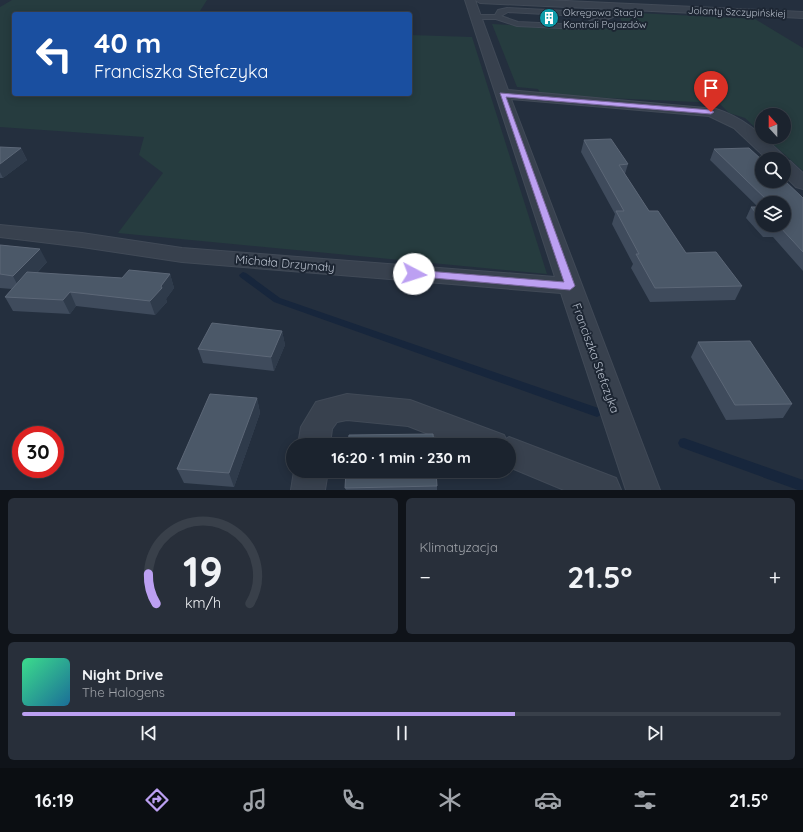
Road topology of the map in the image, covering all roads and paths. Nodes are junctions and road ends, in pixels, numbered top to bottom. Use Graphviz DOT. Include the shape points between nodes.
graph roads {
  1 [pos="481,9"];
  2 [pos="608,10"];
  3 [pos="803,15"];
  4 [pos="502,94"];
  5 [pos="770,152"];
  6 [pos="791,172"];
  7 [pos="803,183"];
  8 [pos="0,231"];
  9 [pos="570,286"];
  10 [pos="315,438"];
  11 [pos="475,438"];
  12 [pos="516,455"];
  13 [pos="310,478"];
  14 [pos="308,490"];
  15 [pos="604,490"];
  16 [pos="643,490"];
  1 -- 2 [label="street, Jolanty Szczypińskiej"];
  1 -- 2 [label="lane" via="498,14 507,10"];
  1 -- 2 [label="lane" via="517,24 582,27"];
  1 -- 4 [label="street, Franciszka Stefczyka"];
  2 -- 3 [label="street, Jolanty Szczypińskiej"];
  4 -- 5 [label="street" via="711,112 728,116"];
  4 -- 9 [label="street, Franciszka Stefczyka"];
  6 -- 7 [label="street"];
  8 -- 9 [label="street, Michała Drzymały" via="182,254"];
  9 -- 16 [label="street, Franciszka Stefczyka"];
  10 -- 11 [label="street" via="316,427 327,410 348,406 410,413"];
  12 -- 15 [label="street"];
  13 -- 14 [label="street"];
}
